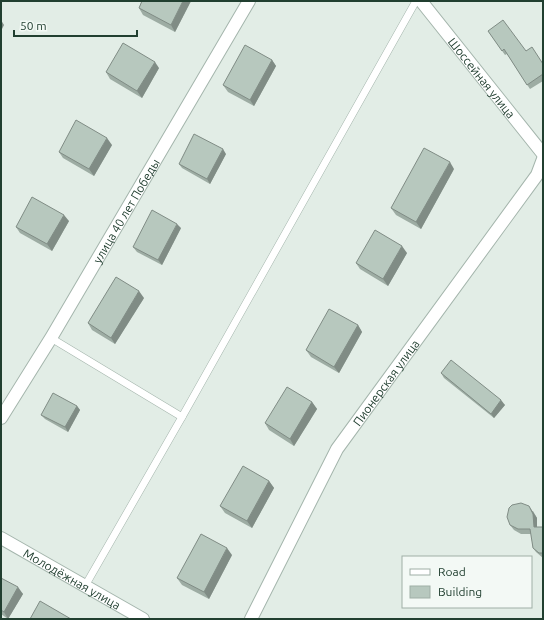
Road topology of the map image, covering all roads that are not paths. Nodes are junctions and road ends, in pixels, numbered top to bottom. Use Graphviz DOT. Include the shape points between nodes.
graph roads {
  1 [pos="249,1"];
  2 [pos="416,1"];
  3 [pos="421,1"];
  4 [pos="543,154"];
  5 [pos="543,160"];
  6 [pos="51,338"];
  7 [pos="182,417"];
  8 [pos="1,418"];
  9 [pos="1,538"];
  10 [pos="85,586"];
  11 [pos="143,619"];
  12 [pos="251,619"];
  1 -- 6 [label="street, улица 40 лет Победы"];
  2 -- 7 [label="lane"];
  3 -- 4 [label="street, Шоссейная улица"];
  5 -- 12 [label="street, Пионерская улица" via="537,174 337,449"];
  6 -- 7 [label="lane"];
  6 -- 8 [label="street, улица 40 лет Победы"];
  7 -- 10 [label="lane"];
  9 -- 10 [label="street, Молодёжная улица"];
  10 -- 11 [label="street, Молодёжная улица"];
}
